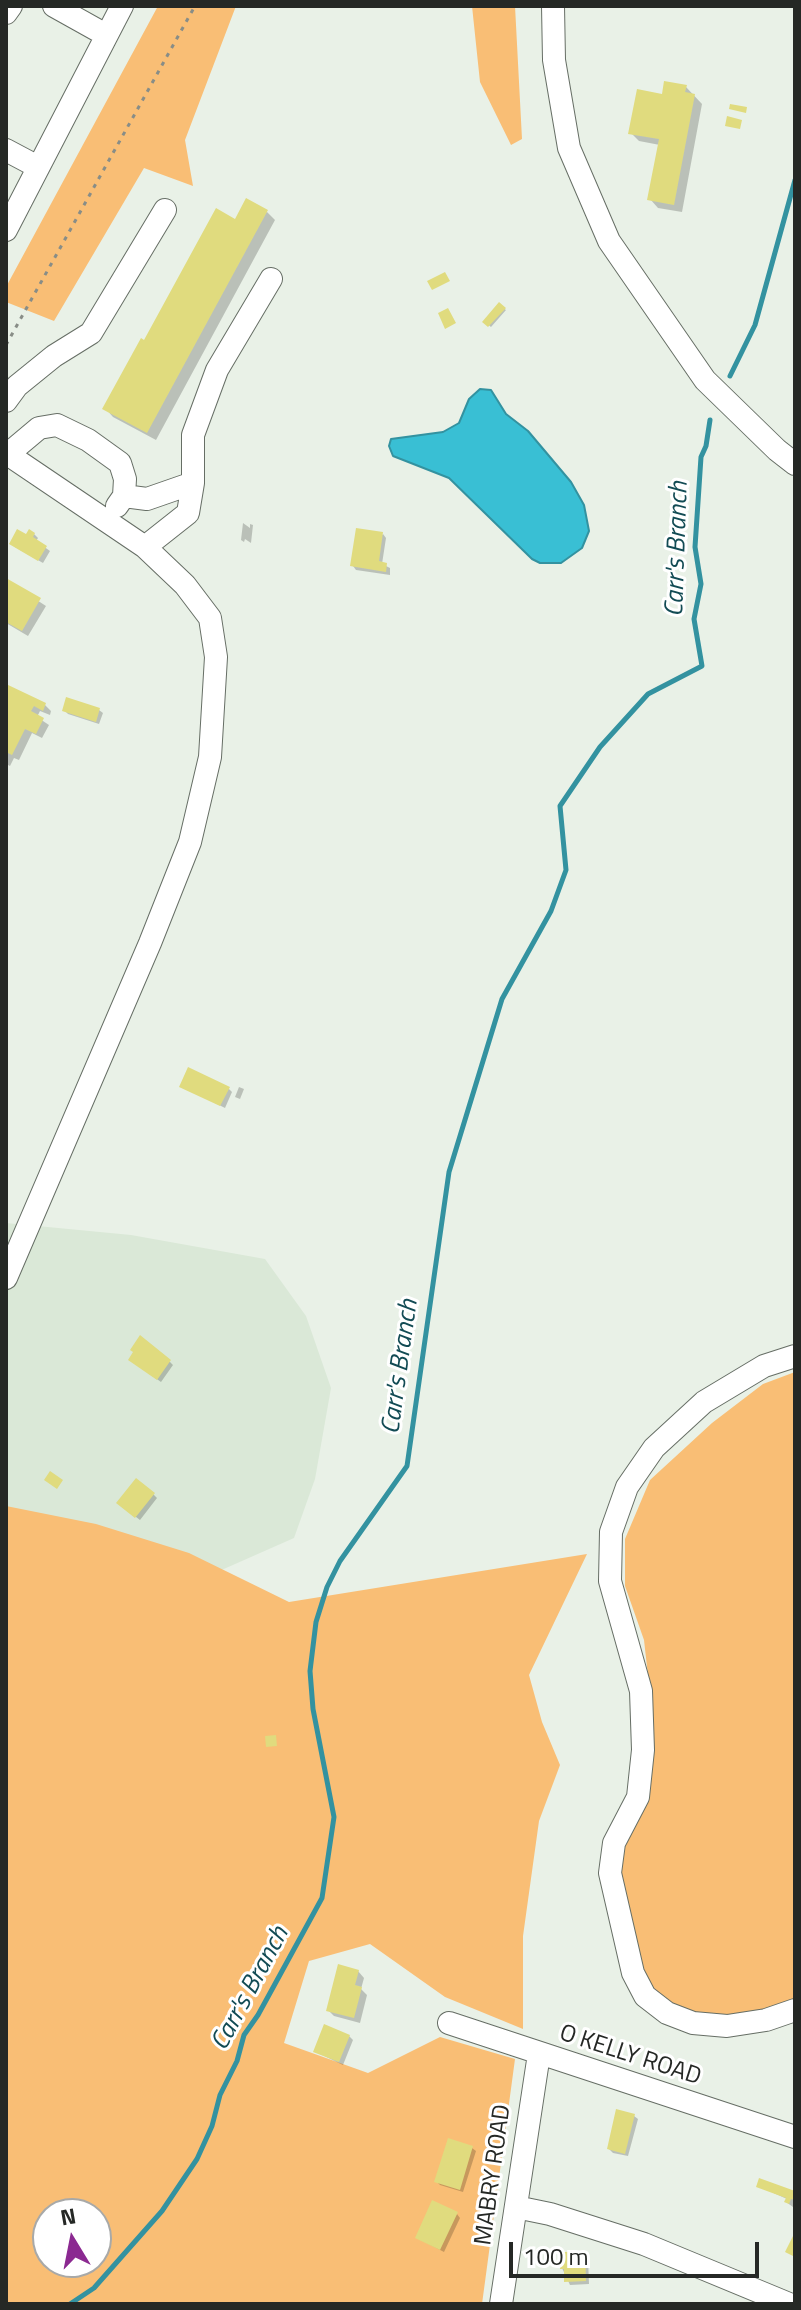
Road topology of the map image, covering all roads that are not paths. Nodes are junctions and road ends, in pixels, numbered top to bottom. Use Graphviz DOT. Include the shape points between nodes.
graph roads {
  1 [pos="11,6"];
  2 [pos="54,6"];
  3 [pos="122,6"];
  4 [pos="553,6"];
  5 [pos="6,13"];
  6 [pos="106,35"];
  7 [pos="6,150"];
  8 [pos="38,167"];
  9 [pos="165,210"];
  10 [pos="6,230"];
  11 [pos="271,279"];
  12 [pos="6,401"];
  13 [pos="7,454"];
  14 [pos="795,464"];
  15 [pos="193,483"];
  16 [pos="124,496"];
  17 [pos="106,520"];
  18 [pos="145,547"];
  19 [pos="6,1278"];
  20 [pos="795,1356"];
  21 [pos="795,2010"];
  22 [pos="449,2023"];
  23 [pos="539,2054"];
  24 [pos="795,2137"];
  25 [pos="516,2207"];
  26 [pos="501,2304"];
  27 [pos="789,2304"];
  1 -- 5 [label="street"];
  2 -- 6 [label="street"];
  3 -- 6 [label="street"];
  4 -- 14 [label="street" via="554,60 569,148 609,241 705,380"];
  6 -- 8 [label="street"];
  7 -- 8 [label="street"];
  8 -- 10 [label="street"];
  9 -- 12 [label="street" via="91,333 54,356"];
  11 -- 15 [label="street" via="217,370 193,435"];
  13 -- 16 [label="street" via="39,428 57,425 120,463"];
  13 -- 17 [label="street"];
  15 -- 16 [label="street" via="147,499"];
  15 -- 18 [label="street" via="188,513"];
  16 -- 17 [label="street"];
  17 -- 18 [label="street"];
  18 -- 19 [label="street" via="210,618 216,657 210,757 190,842"];
  20 -- 21 [label="street" via="764,1366 704,1402 654,1448 627,1487 611,1532 610,1581 641,1691 638,1797 614,1843 610,1873 633,1973 645,1996 667,2013 693,2023 727,2026"];
  22 -- 23 [label="street, O KELLY ROAD"];
  23 -- 24 [label="street, O KELLY ROAD"];
  23 -- 25 [label="street, MABRY ROAD"];
  25 -- 26 [label="street, MABRY ROAD"];
  25 -- 27 [label="street" via="644,2244"];
}
